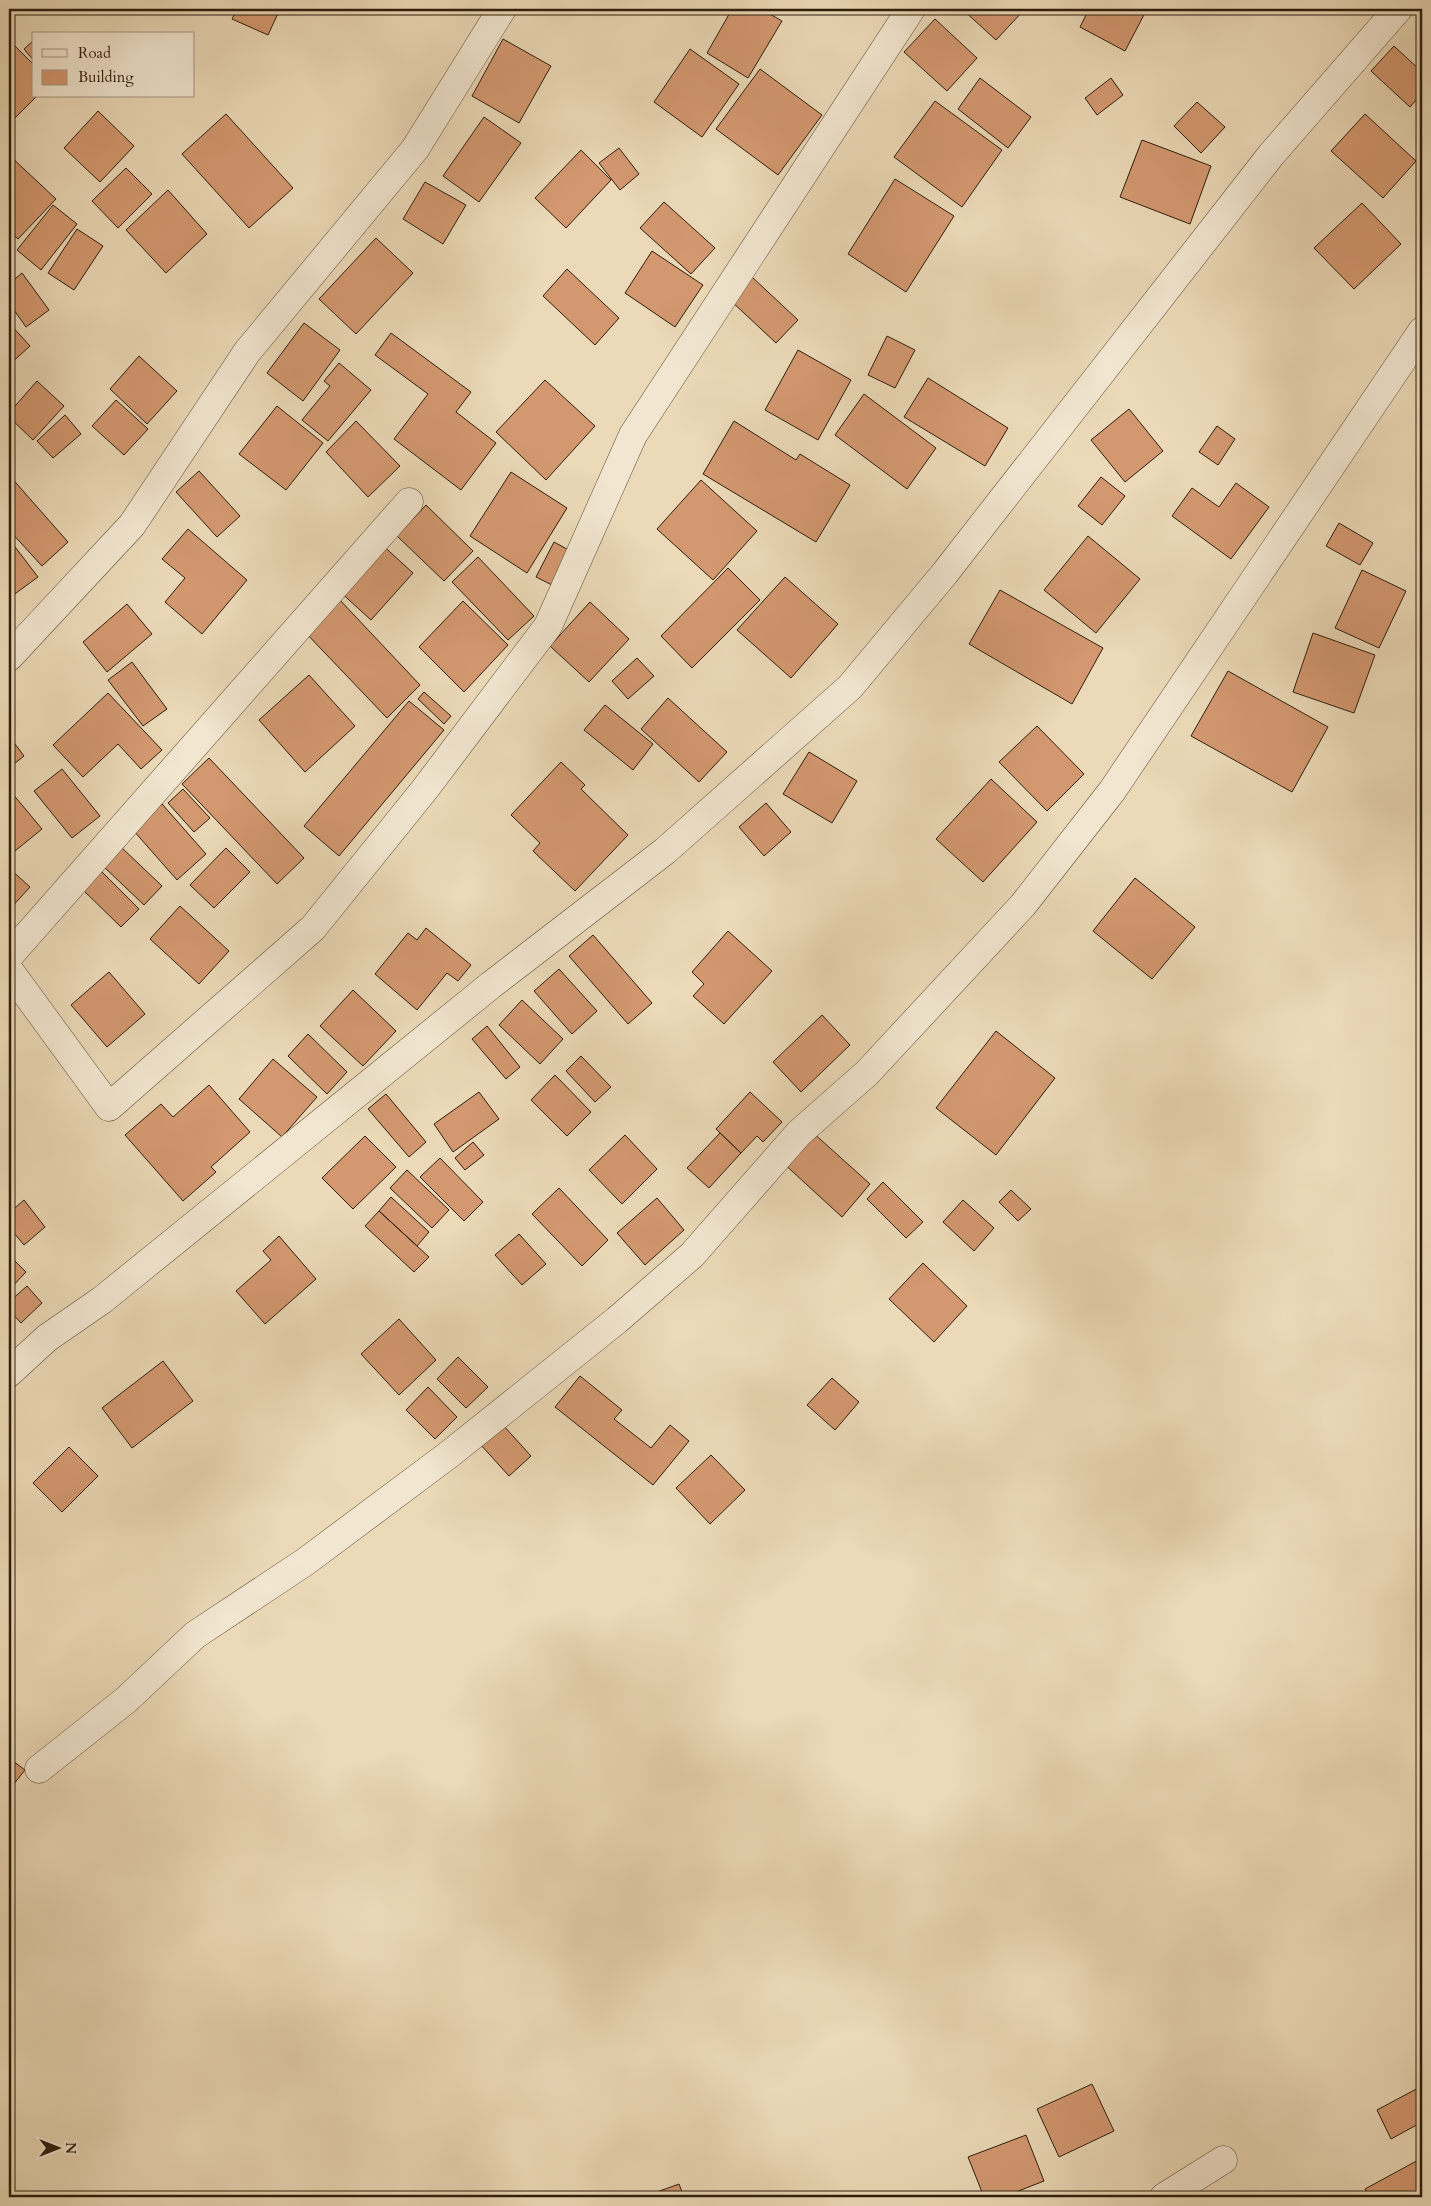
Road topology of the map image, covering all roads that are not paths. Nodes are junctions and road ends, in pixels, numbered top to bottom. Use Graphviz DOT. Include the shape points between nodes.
graph roads {
  1 [pos="911,9"];
  2 [pos="1398,9"];
  3 [pos="498,10"];
  4 [pos="1422,331"];
  5 [pos="409,502"];
  6 [pos="9,657"];
  7 [pos="9,956"];
  8 [pos="9,970"];
  9 [pos="9,1373"];
  10 [pos="39,1769"];
  11 [pos="1224,2160"];
  12 [pos="1164,2197"];
  1 -- 8 [label="street" via="633,435 548,626 313,928 109,1107"];
  2 -- 9 [label="street" via="1271,155 945,573 850,687 665,851 492,985 102,1300 46,1338"];
  3 -- 6 [label="street" via="415,149 247,352 132,525"];
  4 -- 10 [label="street" via="1112,791 1023,905 867,1073 799,1133 692,1255 617,1320 447,1456 305,1562 195,1635 126,1700"];
  5 -- 7 [label="street"];
  11 -- 12 [label="street"];
}
